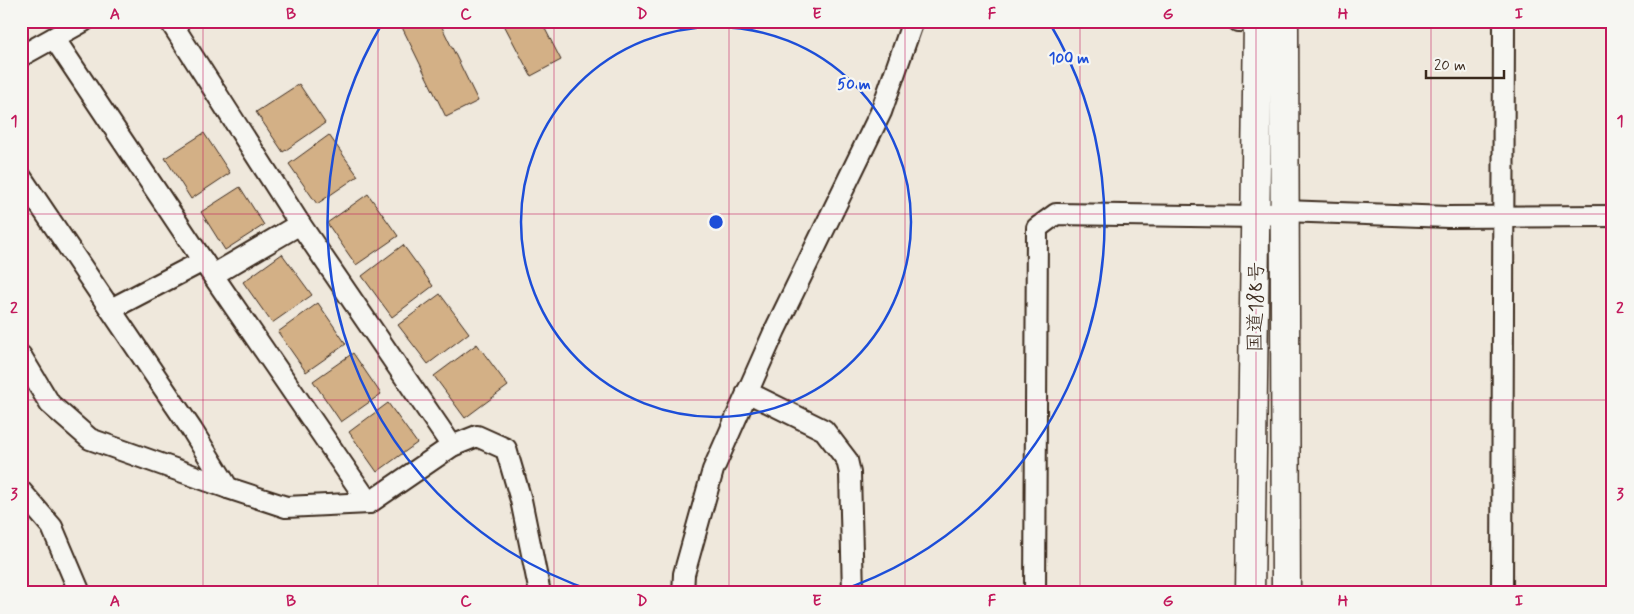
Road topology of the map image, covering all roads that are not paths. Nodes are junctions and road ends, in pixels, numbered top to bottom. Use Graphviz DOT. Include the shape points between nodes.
graph roads {
  1 [pos="84,21"];
  2 [pos="170,21"];
  3 [pos="913,21"];
  4 [pos="1264,21"];
  5 [pos="1504,21"];
  6 [pos="54,38"];
  7 [pos="21,56"];
  8 [pos="21,176"];
  9 [pos="1284,211"];
  10 [pos="1613,216"];
  11 [pos="1257,217"];
  12 [pos="1502,217"];
  13 [pos="300,224"];
  14 [pos="208,268"];
  15 [pos="111,309"];
  16 [pos="21,356"];
  17 [pos="747,392"];
  18 [pos="452,446"];
  19 [pos="228,488"];
  20 [pos="21,491"];
  21 [pos="369,503"];
  22 [pos="80,593"];
  23 [pos="540,593"];
  24 [pos="683,593"];
  25 [pos="853,593"];
  26 [pos="1035,593"];
  27 [pos="1250,593"];
  28 [pos="1286,593"];
  29 [pos="1502,593"];
  1 -- 6 [label="street"];
  2 -- 13 [label="street"];
  3 -- 17 [label="street" via="880,112"];
  4 -- 9 [label="highway, 国道188号"];
  4 -- 11 [label="highway, 国道188号"];
  5 -- 12 [label="street"];
  6 -- 7 [label="street"];
  6 -- 14 [label="street"];
  8 -- 15 [label="street"];
  9 -- 11 [label="street"];
  9 -- 12 [label="street"];
  9 -- 28 [label="highway, 国道188号"];
  10 -- 12 [label="street"];
  11 -- 26 [label="street" via="1056,214 1037,228"];
  11 -- 27 [label="highway, 国道188号"];
  12 -- 29 [label="street"];
  13 -- 14 [label="street"];
  13 -- 18 [label="street"];
  14 -- 15 [label="street"];
  14 -- 21 [label="street"];
  15 -- 19 [label="street"];
  16 -- 19 [label="street" via="50,404 90,439"];
  17 -- 24 [label="street" via="713,470 684,574"];
  17 -- 25 [label="street" via="824,430 846,460 850,473"];
  18 -- 21 [label="street"];
  18 -- 23 [label="street" via="476,436 506,449 521,500"];
  19 -- 21 [label="street" via="286,507"];
  20 -- 22 [label="street" via="52,527"];
}
